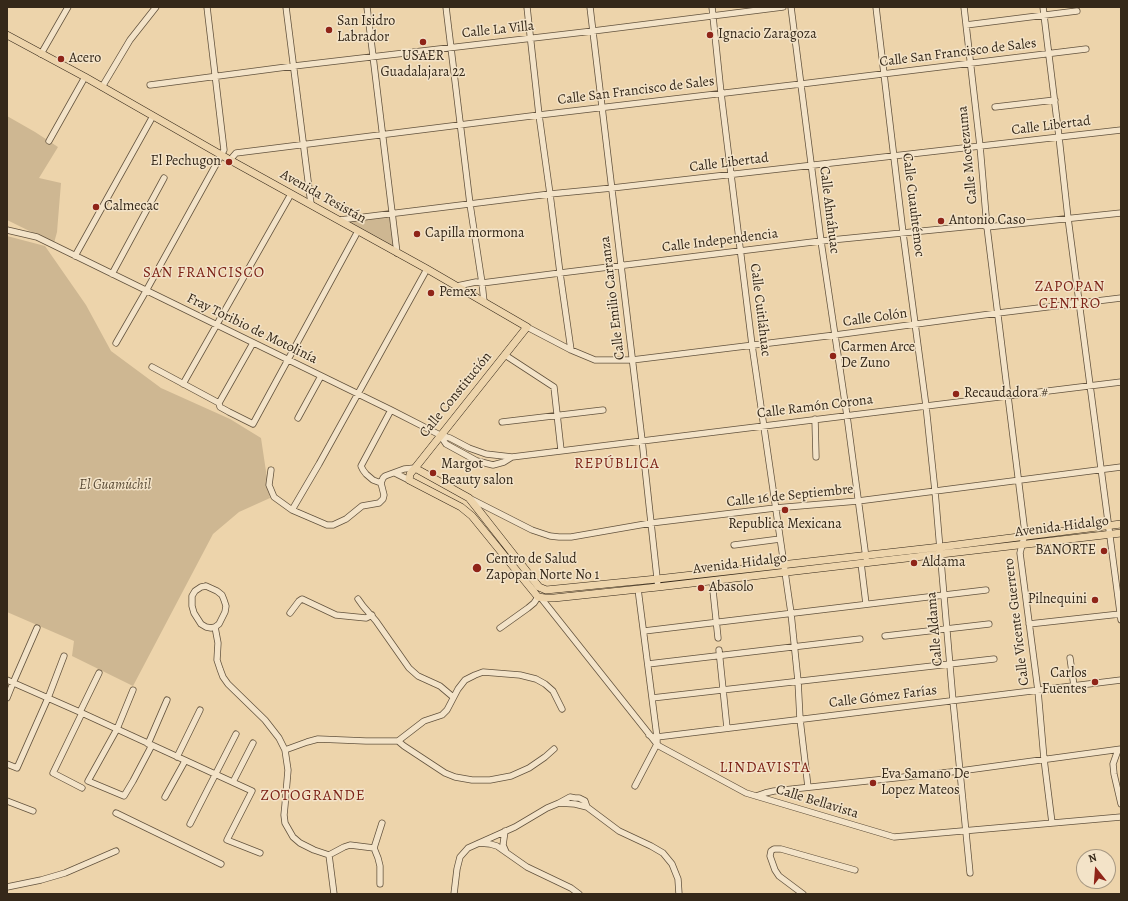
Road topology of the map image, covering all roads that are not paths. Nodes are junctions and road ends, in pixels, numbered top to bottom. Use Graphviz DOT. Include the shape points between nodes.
graph roads {
  1 [pos="68,7"];
  2 [pos="156,7"];
  3 [pos="207,7"];
  4 [pos="286,7"];
  5 [pos="367,7"];
  6 [pos="446,7"];
  7 [pos="527,7"];
  8 [pos="590,7"];
  9 [pos="712,7"];
  10 [pos="783,7"];
  11 [pos="792,7"];
  12 [pos="876,7"];
  13 [pos="964,7"];
  14 [pos="1043,7"];
  15 [pos="1077,11"];
  16 [pos="713,15"];
  17 [pos="1044,16"];
  18 [pos="966,26"];
  19 [pos="593,31"];
  20 [pos="7,35"];
  21 [pos="531,38"];
  22 [pos="451,47"];
  23 [pos="1086,50"];
  24 [pos="41,54"];
  25 [pos="1049,54"];
  26 [pos="373,57"];
  27 [pos="970,64"];
  28 [pos="294,66"];
  29 [pos="884,74"];
  30 [pos="215,76"];
  31 [pos="84,77"];
  32 [pos="801,84"];
  33 [pos="150,85"];
  34 [pos="102,87"];
  35 [pos="721,94"];
  36 [pos="1055,100"];
  37 [pos="602,107"];
  38 [pos="995,107"];
  39 [pos="539,115"];
  40 [pos="153,116"];
  41 [pos="460,125"];
  42 [pos="1121,130"];
  43 [pos="382,135"];
  44 [pos="1059,137"];
  45 [pos="49,141"];
  46 [pos="304,145"];
  47 [pos="980,146"];
  48 [pos="221,155"];
  49 [pos="894,156"];
  50 [pos="230,160"];
  51 [pos="812,165"];
  52 [pos="731,175"];
  53 [pos="164,178"];
  54 [pos="612,188"];
  55 [pos="291,194"];
  56 [pos="550,194"];
  57 [pos="311,204"];
  58 [pos="470,204"];
  59 [pos="1121,213"];
  60 [pos="392,214"];
  61 [pos="1068,218"];
  62 [pos="340,220"];
  63 [pos="988,227"];
  64 [pos="7,230"];
  65 [pos="358,231"];
  66 [pos="903,233"];
  67 [pos="821,241"];
  68 [pos="740,252"];
  69 [pos="397,253"];
  70 [pos="75,256"];
  71 [pos="621,265"];
  72 [pos="427,269"];
  73 [pos="560,273"];
  74 [pos="112,274"];
  75 [pos="482,283"];
  76 [pos="457,286"];
  77 [pos="146,291"];
  78 [pos="1121,298"];
  79 [pos="484,302"];
  80 [pos="1079,303"];
  81 [pos="998,313"];
  82 [pos="916,324"];
  83 [pos="216,325"];
  84 [pos="527,327"];
  85 [pos="835,336"];
  86 [pos="116,343"];
  87 [pos="253,343"];
  88 [pos="752,345"];
  89 [pos="571,350"];
  90 [pos="505,355"];
  91 [pos="288,360"];
  92 [pos="632,360"];
  93 [pos="152,367"];
  94 [pos="321,376"];
  95 [pos="1121,382"];
  96 [pos="183,384"];
  97 [pos="1091,386"];
  98 [pos="358,394"];
  99 [pos="1008,396"];
  100 [pos="219,403"];
  101 [pos="926,406"];
  102 [pos="391,410"];
  103 [pos="603,410"];
  104 [pos="557,415"];
  105 [pos="847,416"];
  106 [pos="298,418"];
  107 [pos="815,419"];
  108 [pos="502,422"];
  109 [pos="764,426"];
  110 [pos="440,435"];
  111 [pos="642,440"];
  112 [pos="561,450"];
  113 [pos="512,457"];
  114 [pos="816,457"];
  115 [pos="1121,467"];
  116 [pos="414,468"];
  117 [pos="271,470"];
  118 [pos="1101,470"];
  119 [pos="395,472"];
  120 [pos="410,480"];
  121 [pos="1018,480"];
  122 [pos="381,483"];
  123 [pos="935,491"];
  124 [pos="469,498"];
  125 [pos="858,501"];
  126 [pos="775,508"];
  127 [pos="292,510"];
  128 [pos="651,523"];
  129 [pos="1121,524"];
  130 [pos="1109,526"];
  131 [pos="1121,533"];
  132 [pos="1110,535"];
  133 [pos="1025,537"];
  134 [pos="780,539"];
  135 [pos="734,545"];
  136 [pos="1022,545"];
  137 [pos="940,547"];
  138 [pos="940,554"];
  139 [pos="865,560"];
  140 [pos="783,565"];
  141 [pos="785,572"];
  142 [pos="657,579"];
  143 [pos="712,581"];
  144 [pos="581,587"];
  145 [pos="658,587"];
  146 [pos="638,589"];
  147 [pos="986,590"];
  148 [pos="581,595"];
  149 [pos="944,595"];
  150 [pos="539,597"];
  151 [pos="358,599"];
  152 [pos="866,604"];
  153 [pos="290,613"];
  154 [pos="791,613"];
  155 [pos="372,615"];
  156 [pos="1121,617"];
  157 [pos="717,622"];
  158 [pos="989,624"];
  159 [pos="1029,624"];
  160 [pos="215,627"];
  161 [pos="37,628"];
  162 [pos="500,628"];
  163 [pos="947,629"];
  164 [pos="644,631"];
  165 [pos="885,636"];
  166 [pos="718,638"];
  167 [pos="860,639"];
  168 [pos="794,646"];
  169 [pos="720,652"];
  170 [pos="64,656"];
  171 [pos="1070,658"];
  172 [pos="994,659"];
  173 [pos="648,664"];
  174 [pos="950,664"];
  175 [pos="99,673"];
  176 [pos="1121,680"];
  177 [pos="10,681"];
  178 [pos="798,681"];
  179 [pos="1074,686"];
  180 [pos="133,690"];
  181 [pos="724,690"];
  182 [pos="1038,691"];
  183 [pos="453,697"];
  184 [pos="7,698"];
  185 [pos="48,698"];
  186 [pos="652,698"];
  187 [pos="167,700"];
  188 [pos="953,701"];
  189 [pos="200,710"];
  190 [pos="562,710"];
  191 [pos="81,712"];
  192 [pos="800,719"];
  193 [pos="727,728"];
  194 [pos="117,729"];
  195 [pos="236,734"];
  196 [pos="648,734"];
  197 [pos="657,737"];
  198 [pos="398,741"];
  199 [pos="253,743"];
  200 [pos="150,744"];
  201 [pos="656,744"];
  202 [pos="554,749"];
  203 [pos="285,750"];
  204 [pos="1120,750"];
  205 [pos="177,757"];
  206 [pos="1044,759"];
  207 [pos="185,761"];
  208 [pos="7,764"];
  209 [pos="960,771"];
  210 [pos="216,775"];
  211 [pos="233,782"];
  212 [pos="634,786"];
  213 [pos="808,787"];
  214 [pos="82,788"];
  215 [pos="756,796"];
  216 [pos="165,797"];
  217 [pos="7,801"];
  218 [pos="1121,804"];
  219 [pos="33,811"];
  220 [pos="116,813"];
  221 [pos="1121,817"];
  222 [pos="382,823"];
  223 [pos="1052,823"];
  224 [pos="190,824"];
  225 [pos="505,831"];
  226 [pos="966,831"];
  227 [pos="479,843"];
  228 [pos="374,848"];
  229 [pos="116,850"];
  230 [pos="506,852"];
  231 [pos="260,853"];
  232 [pos="329,854"];
  233 [pos="221,864"];
  234 [pos="855,870"];
  235 [pos="970,873"];
  236 [pos="380,884"];
  237 [pos="7,887"];
  238 [pos="334,894"];
  239 [pos="454,894"];
  240 [pos="579,894"];
  241 [pos="679,894"];
  242 [pos="803,894"];
  1 -- 24 [label="street"];
  2 -- 34 [label="street" via="130,40"];
  3 -- 30 [label="street"];
  4 -- 28 [label="street"];
  5 -- 26 [label="street"];
  6 -- 22 [label="street"];
  7 -- 21 [label="street"];
  8 -- 19 [label="street, Calle Emilio Carranza"];
  9 -- 16 [label="street, Calle Cuitláhuac"];
  10 -- 16 [label="street, Calle La Villa"];
  11 -- 32 [label="street, Calle Ahnáhuac"];
  12 -- 29 [label="street, Calle Cuauhtémoc"];
  13 -- 18 [label="street, Calle Moctezuma"];
  14 -- 17 [label="street"];
  15 -- 17 [label="street"];
  16 -- 19 [label="street, Calle La Villa"];
  16 -- 35 [label="street, Calle Cuitláhuac"];
  17 -- 18 [label="street"];
  17 -- 25 [label="street"];
  18 -- 27 [label="street, Calle Moctezuma"];
  19 -- 21 [label="street, Calle La Villa"];
  19 -- 37 [label="street, Calle Emilio Carranza"];
  20 -- 24 [label="main road, Avenida Tesistán"];
  21 -- 22 [label="street, Calle La Villa"];
  21 -- 39 [label="street"];
  22 -- 26 [label="street, Calle La Villa"];
  22 -- 41 [label="street"];
  23 -- 25 [label="street, Calle San Francisco de Sales"];
  24 -- 31 [label="main road, Avenida Tesistán"];
  25 -- 27 [label="street, Calle San Francisco de Sales"];
  25 -- 36 [label="street"];
  26 -- 28 [label="street, Calle La Villa"];
  26 -- 43 [label="street"];
  27 -- 29 [label="street, Calle San Francisco de Sales"];
  27 -- 47 [label="street, Calle Moctezuma"];
  28 -- 30 [label="street, Calle La Villa"];
  28 -- 46 [label="street"];
  29 -- 32 [label="street, Calle San Francisco de Sales"];
  29 -- 49 [label="street, Calle Cuauhtémoc"];
  30 -- 33 [label="street, Calle La Villa"];
  30 -- 48 [label="street" via="224,146"];
  31 -- 34 [label="main road, Avenida Tesistán"];
  31 -- 45 [label="street"];
  32 -- 35 [label="street, Calle San Francisco de Sales"];
  32 -- 51 [label="street, Calle Ahnáhuac"];
  34 -- 40 [label="main road, Avenida Tesistán"];
  35 -- 37 [label="street, Calle San Francisco de Sales"];
  35 -- 52 [label="street, Calle Cuitláhuac"];
  36 -- 38 [label="street"];
  36 -- 44 [label="street"];
  37 -- 39 [label="street, Calle San Francisco de Sales"];
  37 -- 54 [label="street, Calle Emilio Carranza"];
  39 -- 41 [label="street, Calle San Francisco de Sales"];
  39 -- 56 [label="street"];
  40 -- 48 [label="main road, Avenida Tesistán"];
  40 -- 70 [label="street"];
  41 -- 43 [label="street, Calle San Francisco de Sales"];
  41 -- 58 [label="street"];
  42 -- 44 [label="street, Calle Libertad"];
  43 -- 46 [label="street, Calle San Francisco de Sales"];
  43 -- 60 [label="street"];
  44 -- 47 [label="street, Calle Libertad"];
  44 -- 61 [label="street"];
  46 -- 50 [label="street, Calle San Francisco de Sales" via="236,153"];
  46 -- 57 [label="street"];
  47 -- 49 [label="street, Calle Libertad"];
  47 -- 63 [label="street, Calle Moctezuma"];
  48 -- 50 [label="main road, Avenida Tesistán"];
  48 -- 77 [label="street"];
  49 -- 51 [label="street, Calle Libertad"];
  49 -- 66 [label="street, Calle Cuauhtémoc"];
  50 -- 55 [label="main road, Avenida Tesistán"];
  51 -- 52 [label="street, Calle Libertad"];
  51 -- 67 [label="street, Calle Ahnáhuac"];
  52 -- 54 [label="street, Calle Libertad"];
  52 -- 68 [label="street, Calle Cuitláhuac"];
  53 -- 74 [label="street"];
  54 -- 56 [label="street, Calle Libertad"];
  54 -- 71 [label="street, Calle Emilio Carranza"];
  55 -- 57 [label="main road, Avenida Tesistán"];
  55 -- 83 [label="street"];
  56 -- 58 [label="street, Calle Libertad"];
  56 -- 73 [label="street"];
  57 -- 62 [label="main road, Avenida Tesistán"];
  58 -- 60 [label="street, Calle Libertad"];
  58 -- 75 [label="street"];
  59 -- 61 [label="street, Calle Independencia"];
  60 -- 62 [label="street, Calle Libertad"];
  60 -- 69 [label="street"];
  61 -- 63 [label="street, Calle Independencia"];
  61 -- 80 [label="street"];
  62 -- 65 [label="main road, Avenida Tesistán"];
  63 -- 66 [label="street, Calle Independencia" via="983,225"];
  63 -- 81 [label="street, Calle Moctezuma"];
  64 -- 70 [label="street, Fray Toribio de Motolinía" via="37,237"];
  65 -- 69 [label="main road, Avenida Tesistán"];
  65 -- 91 [label="street"];
  66 -- 67 [label="street, Calle Independencia"];
  66 -- 82 [label="street, Calle Cuauhtémoc"];
  67 -- 68 [label="street, Calle Independencia"];
  67 -- 85 [label="street, Calle Ahnáhuac"];
  68 -- 71 [label="street, Calle Independencia"];
  68 -- 88 [label="street, Calle Cuitláhuac"];
  69 -- 72 [label="main road, Avenida Tesistán"];
  70 -- 74 [label="street, Fray Toribio de Motolinía"];
  71 -- 73 [label="street, Calle Independencia"];
  71 -- 92 [label="street, Calle Emilio Carranza"];
  72 -- 76 [label="main road, Avenida Tesistán"];
  72 -- 98 [label="street"];
  73 -- 75 [label="street, Calle Independencia"];
  73 -- 89 [label="street"];
  74 -- 77 [label="street, Fray Toribio de Motolinía"];
  75 -- 76 [label="street, Calle Independencia"];
  75 -- 79 [label="street"];
  76 -- 79 [label="main road, Avenida Tesistán"];
  77 -- 83 [label="street, Fray Toribio de Motolinía"];
  77 -- 86 [label="street"];
  78 -- 80 [label="street, Calle Colón"];
  79 -- 84 [label="main road, Avenida Tesistán"];
  80 -- 81 [label="street, Calle Colón"];
  80 -- 97 [label="street"];
  81 -- 82 [label="street, Calle Colón"];
  81 -- 99 [label="street, Calle Moctezuma"];
  82 -- 85 [label="street, Calle Colón"];
  82 -- 101 [label="street, Calle Cuauhtémoc"];
  83 -- 87 [label="street, Fray Toribio de Motolinía"];
  83 -- 96 [label="street"];
  84 -- 89 [label="street, Avenida Tesistán"];
  84 -- 90 [label="main road, Calle Constitución"];
  85 -- 88 [label="street, Calle Colón"];
  85 -- 105 [label="street, Calle Ahnáhuac"];
  87 -- 91 [label="street, Fray Toribio de Motolinía"];
  87 -- 100 [label="street"];
  88 -- 92 [label="street, Calle Colón"];
  88 -- 109 [label="street, Calle Cuitláhuac"];
  89 -- 92 [label="street, Avenida Tesistán" via="595,360"];
  90 -- 104 [label="street" via="554,386"];
  90 -- 110 [label="main road, Calle Constitución"];
  91 -- 94 [label="street, Fray Toribio de Motolinía"];
  91 -- 100 [label="street" via="253,424 220,407"];
  92 -- 111 [label="street, Calle Emilio Carranza"];
  93 -- 96 [label="street"];
  94 -- 98 [label="street, Fray Toribio de Motolinía"];
  94 -- 106 [label="street"];
  95 -- 97 [label="street, Calle Ramón Corona"];
  96 -- 100 [label="street"];
  97 -- 99 [label="street, Calle Ramón Corona"];
  97 -- 118 [label="street"];
  98 -- 102 [label="street, Fray Toribio de Motolinía"];
  98 -- 127 [label="street"];
  99 -- 101 [label="street, Calle Ramón Corona"];
  99 -- 121 [label="street, Calle Vicente Guerrero"];
  101 -- 105 [label="street, Calle Ramón Corona"];
  101 -- 123 [label="street, Calle Aldama"];
  102 -- 110 [label="street, Fray Toribio de Motolinía"];
  102 -- 122 [label="street" via="361,466 366,474"];
  103 -- 104 [label="street"];
  104 -- 108 [label="street"];
  104 -- 112 [label="street"];
  105 -- 107 [label="street, Calle Ramón Corona"];
  105 -- 125 [label="street, Calle Ahnáhuac"];
  107 -- 109 [label="street, Calle Ramón Corona"];
  107 -- 114 [label="street"];
  109 -- 111 [label="street, Calle Ramón Corona"];
  109 -- 126 [label="street, Calle Cuitláhuac"];
  110 -- 113 [label="street, Calle Ramón Corona" via="486,454"];
  110 -- 113 [label="street, Calle Ramón Corona" via="446,444 485,464 498,464"];
  110 -- 116 [label="main road, Calle Constitución"];
  111 -- 112 [label="street, Calle Ramón Corona"];
  111 -- 128 [label="street, Calle Emilio Carranza"];
  112 -- 113 [label="street, Calle Ramón Corona"];
  115 -- 118 [label="street, Calle 16 de Septiembre"];
  116 -- 119 [label="street"];
  116 -- 120 [label="main road, Calle Constitución"];
  116 -- 124 [label="main road, Avenida Hidalgo"];
  117 -- 127 [label="street" via="269,484 274,497"];
  118 -- 121 [label="street, Calle 16 de Septiembre"];
  118 -- 130 [label="street"];
  119 -- 120 [label="street"];
  119 -- 122 [label="street" via="385,476"];
  120 -- 150 [label="main road" via="461,507 472,516"];
  121 -- 123 [label="street, Calle 16 de Septiembre"];
  121 -- 133 [label="street, Calle Vicente Guerrero"];
  122 -- 127 [label="street" via="383,499 362,506 346,519 333,525 327,525"];
  123 -- 125 [label="street, Calle 16 de Septiembre"];
  123 -- 137 [label="street, Calle Aldama"];
  124 -- 128 [label="street, Calle 16 de Septiembre" via="532,530 550,536 571,537"];
  124 -- 144 [label="main road, Avenida Hidalgo" via="539,587 546,590"];
  125 -- 126 [label="street, Calle 16 de Septiembre"];
  125 -- 139 [label="street, Calle Ahnáhuac"];
  126 -- 128 [label="street, Calle 16 de Septiembre"];
  126 -- 134 [label="street, Calle Cuitláhuac"];
  128 -- 142 [label="street, Calle Emilio Carranza"];
  129 -- 130 [label="main road, Avenida Hidalgo"];
  130 -- 132 [label="street"];
  130 -- 133 [label="main road, Avenida Hidalgo"];
  131 -- 132 [label="main road, Avenida Hidalgo"];
  132 -- 136 [label="main road, Avenida Hidalgo"];
  132 -- 156 [label="street"];
  133 -- 136 [label="street, Calle Vicente Guerrero"];
  133 -- 137 [label="main road, Avenida Hidalgo"];
  134 -- 135 [label="street"];
  134 -- 140 [label="street, Calle Cuitláhuac"];
  136 -- 138 [label="main road, Avenida Hidalgo"];
  136 -- 159 [label="street, Calle Vicente Guerrero" via="1020,553"];
  137 -- 138 [label="street, Calle Aldama"];
  137 -- 139 [label="main road, Avenida Hidalgo"];
  138 -- 139 [label="main road, Avenida Hidalgo"];
  138 -- 149 [label="street, Calle Aldama"];
  139 -- 140 [label="main road, Avenida Hidalgo"];
  139 -- 141 [label="main road, Avenida Hidalgo"];
  139 -- 152 [label="street, Calle Ahnáhuac"];
  140 -- 141 [label="street, Calle Cuitláhuac"];
  140 -- 142 [label="main road, Avenida Hidalgo"];
  141 -- 143 [label="main road, Avenida Hidalgo"];
  141 -- 154 [label="street, Calle Cuitláhuac"];
  142 -- 144 [label="main road, Avenida Hidalgo"];
  142 -- 145 [label="street, Calle Emilio Carranza"];
  143 -- 145 [label="main road, Avenida Hidalgo"];
  143 -- 157 [label="street"];
  144 -- 148 [label="main road"];
  145 -- 146 [label="main road, Avenida Hidalgo"];
  146 -- 148 [label="main road, Avenida Hidalgo"];
  146 -- 164 [label="street"];
  147 -- 149 [label="street"];
  148 -- 150 [label="main road, Avenida Hidalgo"];
  149 -- 152 [label="street"];
  149 -- 163 [label="street, Calle Aldama"];
  150 -- 162 [label="street"];
  150 -- 196 [label="street, Calle Bellavista"];
  151 -- 155 [label="street"];
  152 -- 154 [label="street"];
  153 -- 155 [label="street" via="302,599 336,615 366,618"];
  154 -- 157 [label="street"];
  154 -- 168 [label="street, Calle Cuitláhuac"];
  155 -- 183 [label="street" via="409,668 418,676 440,686"];
  156 -- 159 [label="street"];
  157 -- 164 [label="street"];
  157 -- 166 [label="street"];
  158 -- 163 [label="street"];
  159 -- 182 [label="street, Calle Vicente Guerrero"];
  160 -- 160 [label="street" via="206,627 194,613 192,596 201,587 206,586 217,591 224,600 225,612"];
  160 -- 203 [label="street" via="218,643 217,660 223,677 265,720"];
  161 -- 177 [label="street"];
  163 -- 165 [label="street"];
  163 -- 174 [label="street, Calle Aldama"];
  164 -- 173 [label="street"];
  167 -- 168 [label="street"];
  168 -- 169 [label="street" via="738,653"];
  168 -- 178 [label="street, Calle Cuitláhuac"];
  169 -- 173 [label="street" via="709,656"];
  169 -- 181 [label="street"];
  170 -- 185 [label="street"];
  171 -- 179 [label="street"];
  172 -- 174 [label="street"];
  173 -- 186 [label="street"];
  174 -- 178 [label="street"];
  174 -- 188 [label="street, Calle Aldama"];
  175 -- 191 [label="street"];
  176 -- 179 [label="street, Calle Gómez Farías"];
  177 -- 184 [label="street"];
  177 -- 185 [label="street"];
  178 -- 181 [label="street"];
  178 -- 192 [label="street, Calle Cuitláhuac"];
  179 -- 182 [label="street, Calle Gómez Farías"];
  180 -- 194 [label="street"];
  181 -- 186 [label="street"];
  181 -- 193 [label="street"];
  182 -- 188 [label="street, Calle Gómez Farías"];
  182 -- 206 [label="street, Calle Vicente Guerrero"];
  183 -- 190 [label="street" via="465,680 483,672 520,674 546,684 553,691"];
  183 -- 198 [label="street" via="442,715 424,722"];
  185 -- 191 [label="street"];
  185 -- 208 [label="street" via="17,768"];
  186 -- 197 [label="street"];
  187 -- 200 [label="street"];
  188 -- 192 [label="street, Calle Gómez Farías"];
  188 -- 209 [label="street, Calle Aldama"];
  189 -- 205 [label="street"];
  191 -- 194 [label="street"];
  191 -- 214 [label="street" via="53,773"];
  192 -- 193 [label="street, Calle Gómez Farías"];
  192 -- 213 [label="street, Calle Cuitláhuac"];
  193 -- 197 [label="street, Calle Gómez Farías"];
  194 -- 200 [label="street"];
  194 -- 200 [label="street" via="88,781 124,796"];
  195 -- 210 [label="street"];
  196 -- 197 [label="street, Calle Gómez Farías"];
  196 -- 201 [label="street, Calle Bellavista"];
  197 -- 201 [label="street"];
  198 -- 202 [label="street" via="445,773 472,780 511,776 529,768"];
  198 -- 203 [label="street" via="318,739"];
  199 -- 211 [label="street"];
  200 -- 205 [label="street"];
  201 -- 212 [label="street"];
  201 -- 215 [label="street, Calle Bellavista"];
  203 -- 232 [label="street" via="288,770 284,815 286,823 293,837 300,843"];
  204 -- 206 [label="street"];
  204 -- 218 [label="street" via="1113,764"];
  205 -- 207 [label="street"];
  206 -- 209 [label="street"];
  206 -- 223 [label="street, Calle Vicente Guerrero"];
  207 -- 210 [label="street"];
  207 -- 216 [label="street"];
  209 -- 213 [label="street"];
  209 -- 226 [label="street, Calle Aldama"];
  210 -- 211 [label="street"];
  210 -- 224 [label="street"];
  211 -- 231 [label="street" via="252,791 227,840"];
  213 -- 215 [label="street"];
  215 -- 226 [label="street, Calle Bellavista" via="894,838"];
  217 -- 219 [label="street"];
  220 -- 233 [label="street"];
  221 -- 223 [label="street, Calle Bellavista"];
  222 -- 228 [label="street"];
  223 -- 226 [label="street, Calle Bellavista"];
  225 -- 227 [label="street"];
  225 -- 230 [label="street" via="503,845"];
  225 -- 241 [label="street" via="547,808 570,798 579,798 619,831 663,853 672,864 678,878"];
  226 -- 235 [label="street, Calle Aldama"];
  227 -- 230 [label="street" via="494,845"];
  227 -- 239 [label="street" via="468,848 460,857 456,869"];
  228 -- 232 [label="street" via="350,845"];
  228 -- 236 [label="street" via="380,866"];
  229 -- 237 [label="street" via="65,873"];
  230 -- 240 [label="street" via="527,867"];
  232 -- 238 [label="street"];
  234 -- 242 [label="street" via="781,849 771,851 770,856 779,876"];
}
